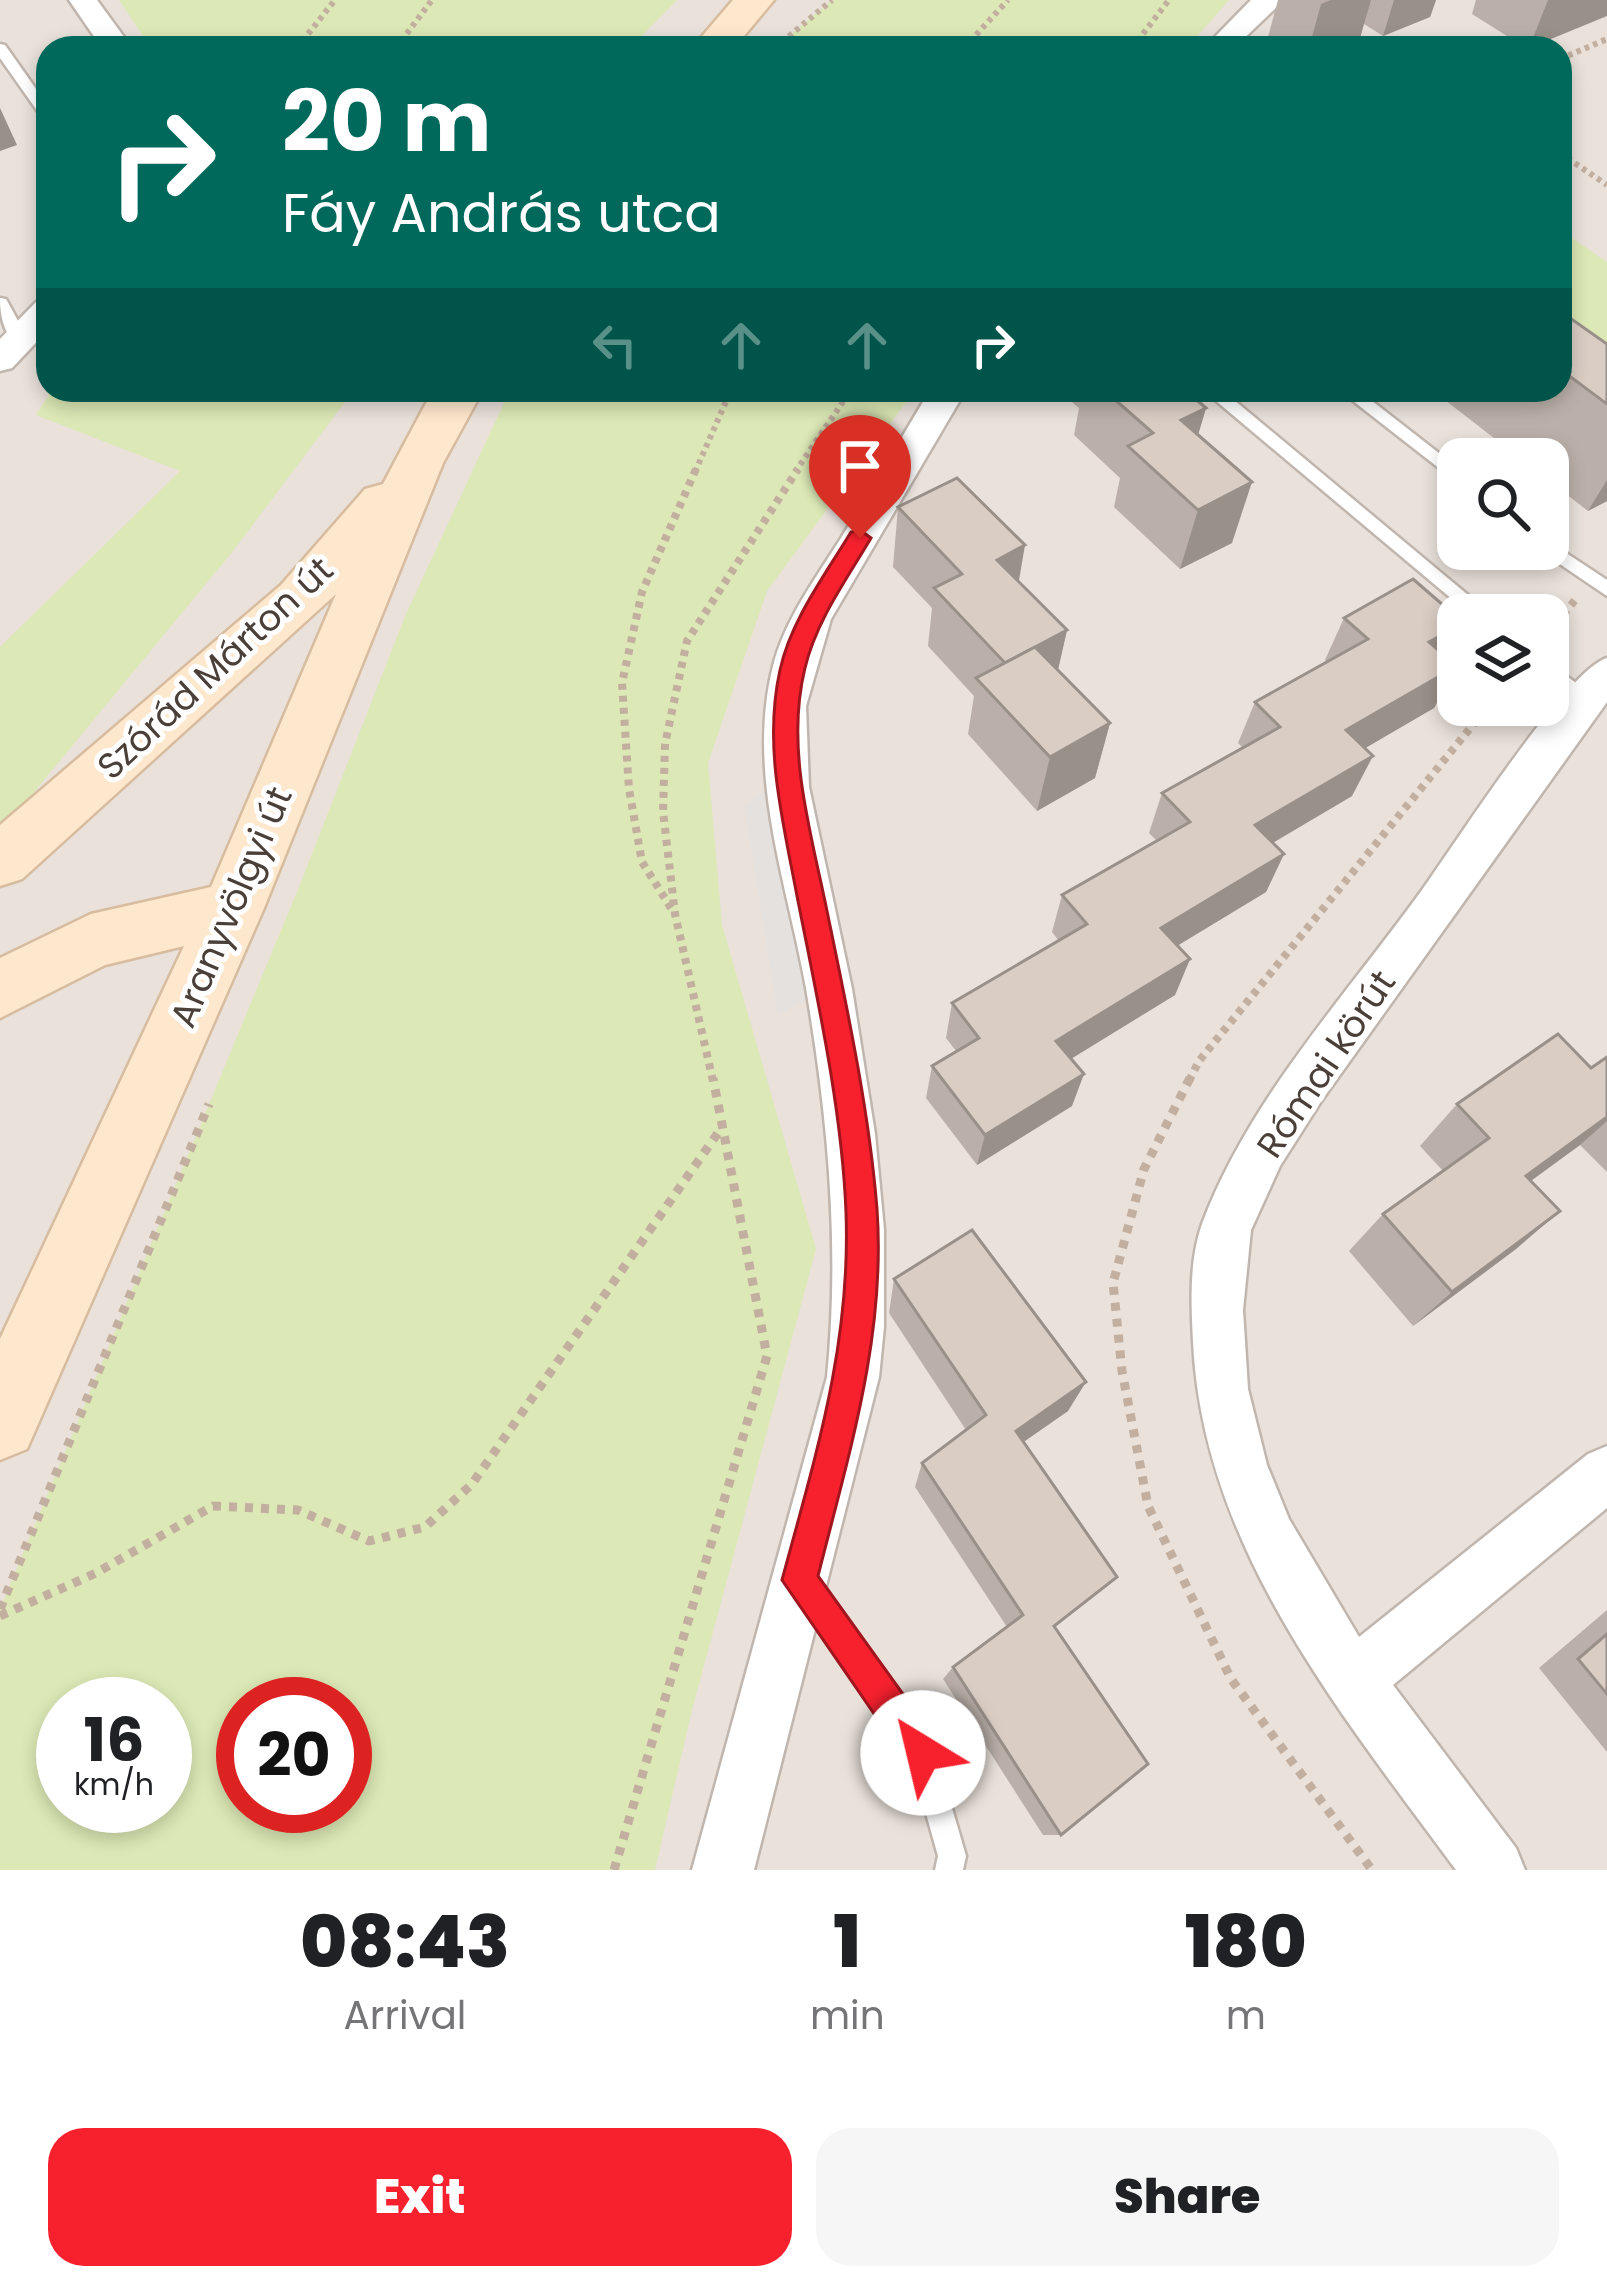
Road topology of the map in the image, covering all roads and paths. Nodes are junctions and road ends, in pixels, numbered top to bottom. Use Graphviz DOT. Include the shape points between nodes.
graph roads {
  1 [pos="83,0"];
  2 [pos="335,0"];
  3 [pos="432,0"];
  4 [pos="754,0"];
  5 [pos="832,0"];
  6 [pos="1008,0"];
  7 [pos="1169,0"];
  8 [pos="1270,0"];
  9 [pos="108,36"];
  10 [pos="306,36"];
  11 [pos="405,36"];
  12 [pos="722,36"];
  13 [pos="789,36"];
  14 [pos="975,36"];
  15 [pos="1141,36"];
  16 [pos="1229,36"];
  17 [pos="1607,38"];
  18 [pos="0,48"];
  19 [pos="1572,54"];
  20 [pos="36,99"];
  21 [pos="1572,161"];
  22 [pos="1607,185"];
  23 [pos="0,303"];
  24 [pos="36,323"];
  25 [pos="10,350"];
  26 [pos="451,402"];
  27 [pos="726,402"];
  28 [pos="843,402"];
  29 [pos="941,402"];
  30 [pos="1226,402"];
  31 [pos="1362,402"];
  32 [pos="1437,461"];
  33 [pos="417,463"];
  34 [pos="1569,563"];
  35 [pos="1599,585"];
  36 [pos="1458,594"];
  37 [pos="1569,613"];
  38 [pos="1580,681"];
  39 [pos="0,861"];
  40 [pos="233,908"];
  41 [pos="675,914"];
  42 [pos="0,990"];
  43 [pos="721,1129"];
  44 [pos="0,1422"];
  45 [pos="1607,1473"];
  46 [pos="800,1580"];
  47 [pos="0,1616"];
  48 [pos="1354,1679"];
  49 [pos="614,1870"];
  50 [pos="723,1870"];
  51 [pos="949,1870"];
  52 [pos="1494,1870"];
  1 -- 9 [label="street"];
  2 -- 10 [label="path"];
  3 -- 11 [label="path"];
  4 -- 12 [label="street"];
  5 -- 13 [label="path"];
  6 -- 14 [label="path"];
  7 -- 15 [label="path"];
  8 -- 16 [label="street"];
  17 -- 19 [label="path"];
  18 -- 20 [label="lane"];
  21 -- 22 [label="path"];
  23 -- 25 [label="lane"];
  24 -- 25 [label="street"];
  26 -- 33 [label="street, Aranyvölgyi út"];
  27 -- 41 [label="path" via="642,592 622,683 642,862"];
  28 -- 41 [label="path" via="687,641 665,744"];
  29 -- 46 [label="street" via="815,612 793,666 785,719 861,1206 864,1295 853,1376"];
  30 -- 36 [label="lane"];
  31 -- 32 [label="lane"];
  33 -- 39 [label="street, Szórád Márton út" via="300,598"];
  33 -- 40 [label="street, Aranyvölgyi út"];
  34 -- 35 [label="lane"];
  35 -- 37 [label="path"];
  38 -- 48 [label="street, Római körút" via="1302,1088 1227,1224 1215,1356 1231,1436 1286,1568"];
  40 -- 42 [label="street" via="91,941"];
  40 -- 44 [label="street, Aranyvölgyi út"];
  41 -- 43 [label="path"];
  43 -- 47 [label="path" via="472,1484 425,1527 369,1541 298,1510 213,1506"];
  43 -- 49 [label="path" via="767,1356"];
  45 -- 48 [label="street"];
  46 -- 50 [label="street"];
  46 -- 51 [label="lane" via="923,1753"];
  48 -- 52 [label="street, Római körút"];
}
